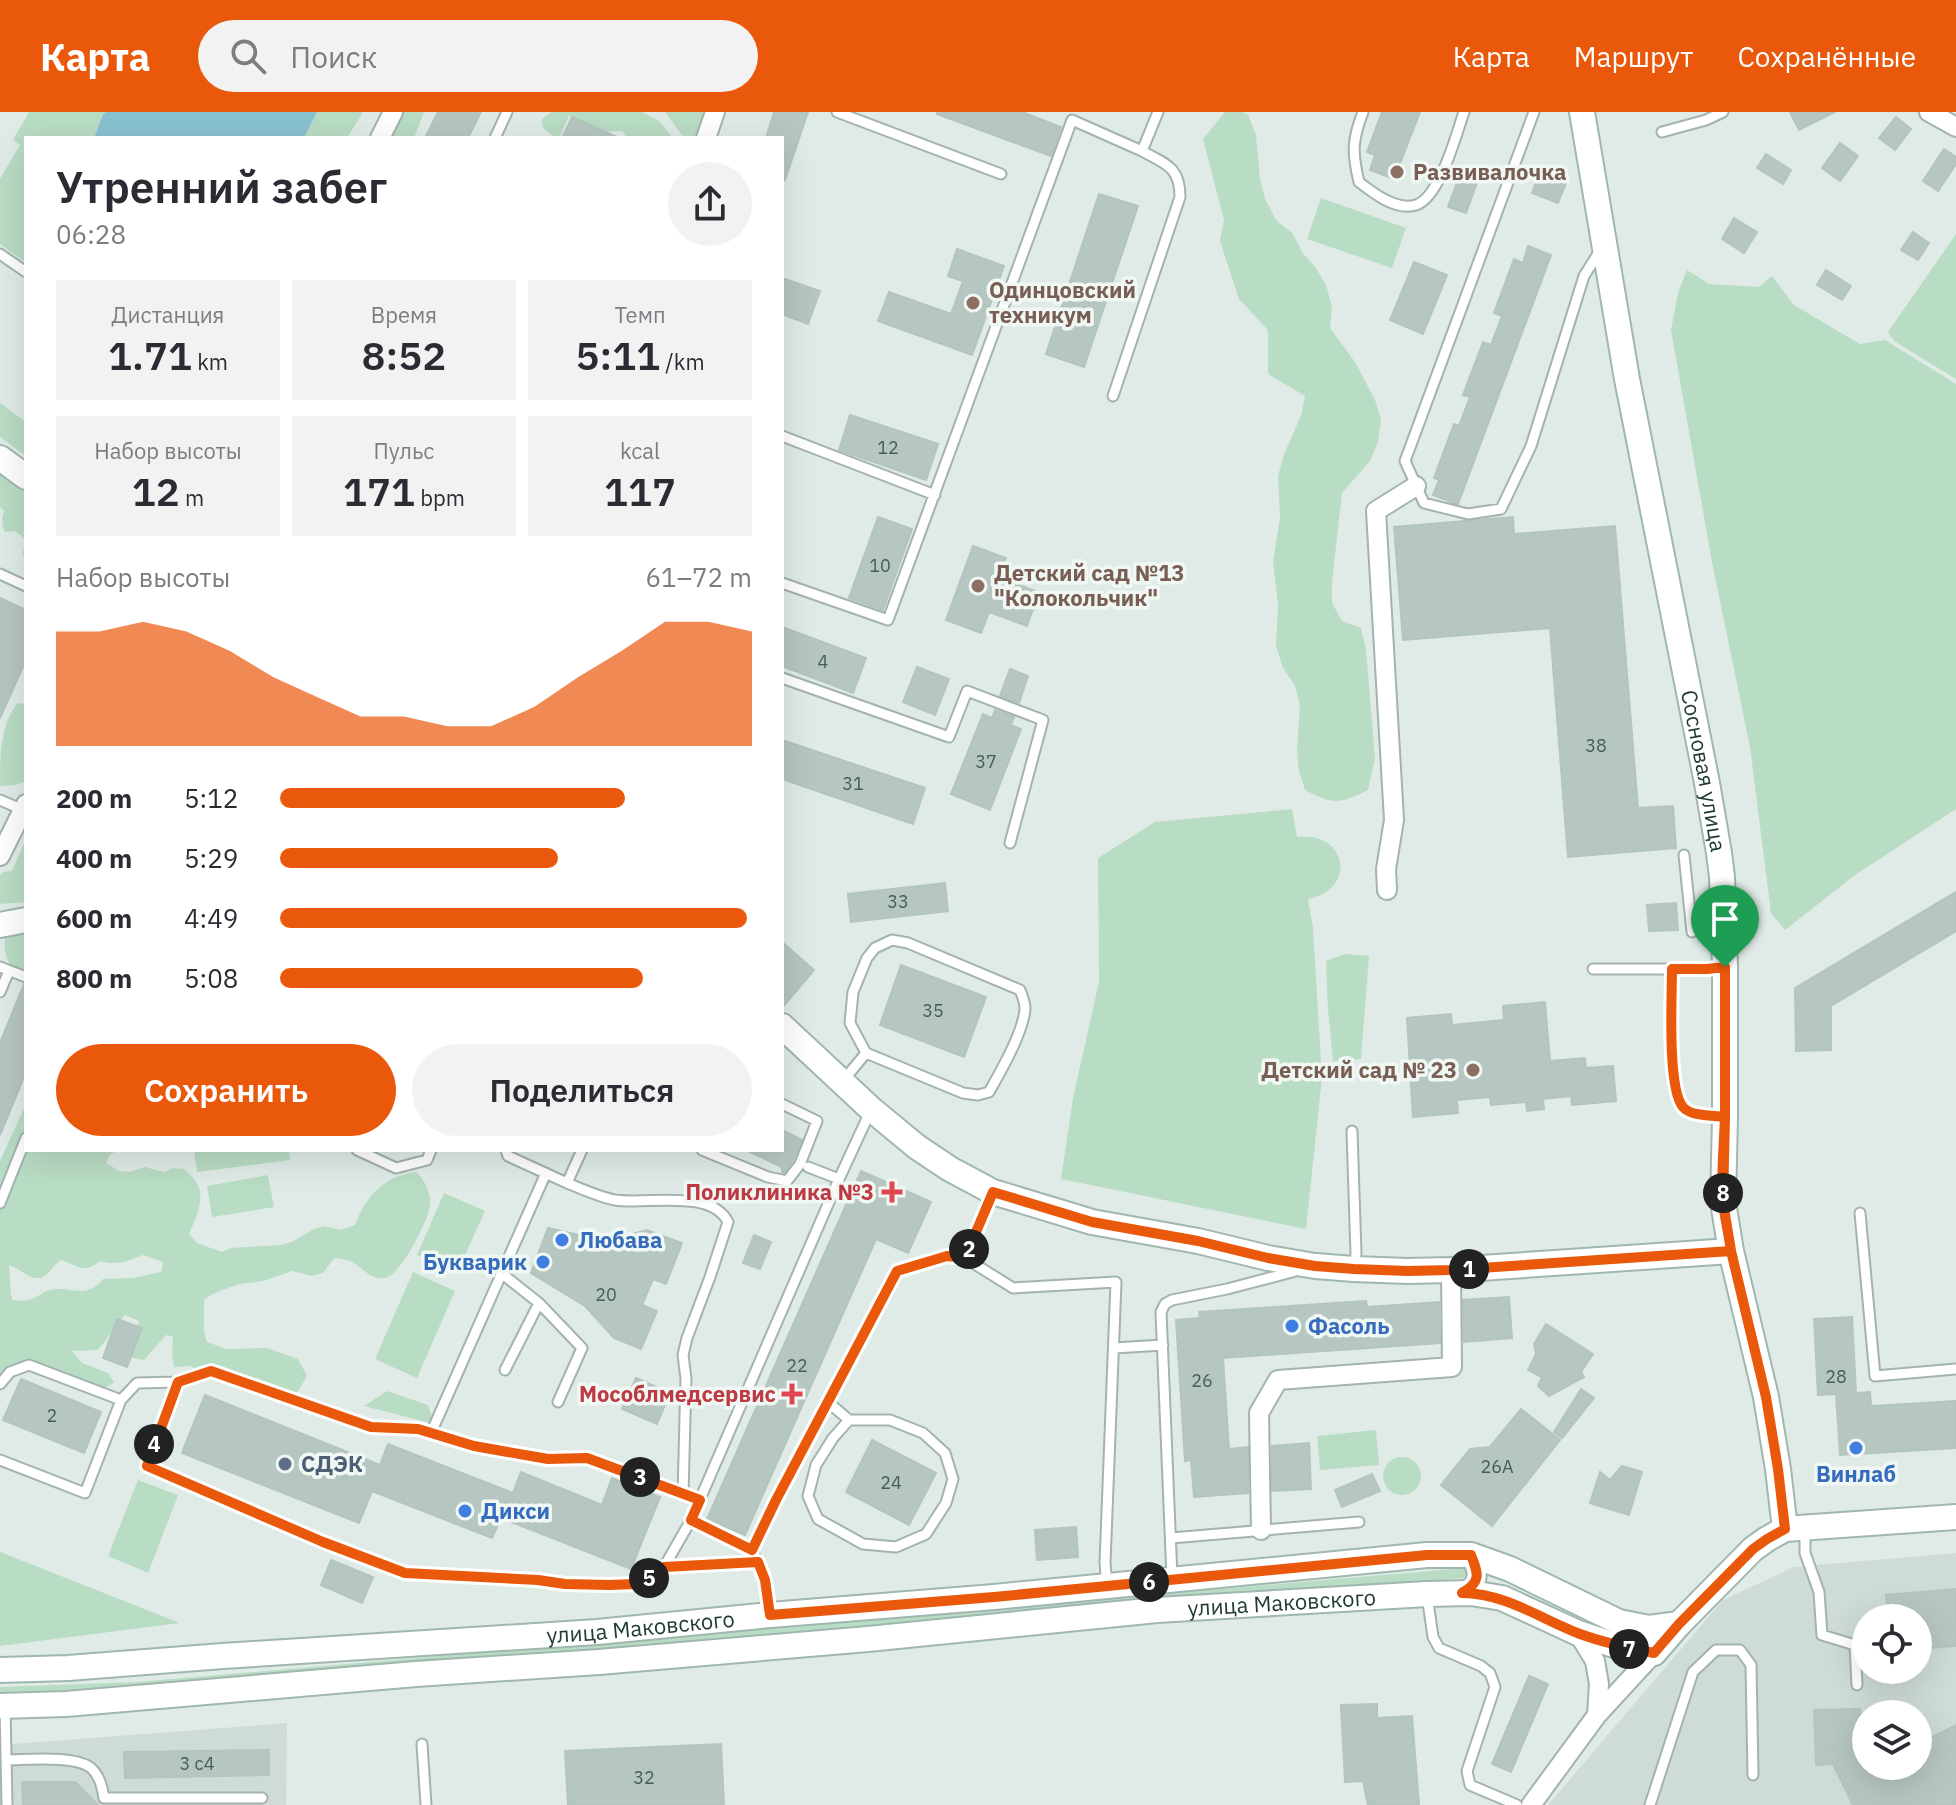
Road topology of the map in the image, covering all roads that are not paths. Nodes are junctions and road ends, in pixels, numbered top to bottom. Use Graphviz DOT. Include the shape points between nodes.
graph roads {
  1 [pos="393,112"];
  2 [pos="507,112"];
  3 [pos="715,112"];
  4 [pos="837,112"];
  5 [pos="1158,112"];
  6 [pos="1363,112"];
  7 [pos="1464,112"];
  8 [pos="1534,112"];
  9 [pos="1582,112"];
  10 [pos="1723,112"];
  11 [pos="1929,112"];
  12 [pos="1956,127"];
  13 [pos="1662,132"];
  14 [pos="381,136"];
  15 [pos="496,136"];
  16 [pos="707,136"];
  17 [pos="1142,151"];
  18 [pos="1001,174"];
  19 [pos="1604,244"];
  20 [pos="0,254"];
  21 [pos="24,271"];
  22 [pos="1113,396"];
  23 [pos="784,437"];
  24 [pos="0,458"];
  25 [pos="24,476"];
  26 [pos="1416,486"];
  27 [pos="935,495"];
  28 [pos="0,574"];
  29 [pos="784,584"];
  30 [pos="24,585"];
  31 [pos="784,679"];
  32 [pos="0,800"];
  33 [pos="24,807"];
  34 [pos="1010,843"];
  35 [pos="1684,855"];
  36 [pos="0,856"];
  37 [pos="1387,890"];
  38 [pos="24,920"];
  39 [pos="0,925"];
  40 [pos="1692,932"];
  41 [pos="1725,967"];
  42 [pos="4,969"];
  43 [pos="1593,969"];
  44 [pos="1672,969"];
  45 [pos="24,976"];
  46 [pos="0,992"];
  47 [pos="784,1028"];
  48 [pos="866,1053"];
  49 [pos="843,1081"];
  50 [pos="784,1105"];
  51 [pos="871,1109"];
  52 [pos="1725,1117"];
  53 [pos="1352,1131"];
  54 [pos="24,1143"];
  55 [pos="361,1152"];
  56 [pos="430,1152"];
  57 [pos="507,1152"];
  58 [pos="581,1152"];
  59 [pos="707,1152"];
  60 [pos="808,1167"];
  61 [pos="546,1173"];
  62 [pos="839,1179"];
  63 [pos="567,1183"];
  64 [pos="993,1192"];
  65 [pos="0,1203"];
  66 [pos="1860,1213"];
  67 [pos="1731,1251"];
  68 [pos="965,1258"];
  69 [pos="1315,1266"];
  70 [pos="1354,1269"];
  71 [pos="1451,1270"];
  72 [pos="501,1273"];
  73 [pos="539,1303"];
  74 [pos="1163,1345"];
  75 [pos="1114,1348"];
  76 [pos="1956,1369"];
  77 [pos="505,1370"];
  78 [pos="178,1382"];
  79 [pos="0,1384"];
  80 [pos="121,1400"];
  81 [pos="558,1402"];
  82 [pos="828,1402"];
  83 [pos="849,1420"];
  84 [pos="431,1433"];
  85 [pos="0,1460"];
  86 [pos="683,1494"];
  87 [pos="700,1500"];
  88 [pos="1956,1517"];
  89 [pos="691,1520"];
  90 [pos="1359,1522"];
  91 [pos="1795,1528"];
  92 [pos="1261,1530"];
  93 [pos="1171,1538"];
  94 [pos="752,1550"];
  95 [pos="1471,1555"];
  96 [pos="758,1562"];
  97 [pos="664,1567"];
  98 [pos="1172,1580"];
  99 [pos="1107,1586"];
  100 [pos="1462,1593"];
  101 [pos="1427,1594"];
  102 [pos="770,1615"];
  103 [pos="1679,1624"];
  104 [pos="1578,1633"];
  105 [pos="1852,1644"];
  106 [pos="1654,1653"];
  107 [pos="0,1670"];
  108 [pos="2,1706"];
  109 [pos="1597,1715"];
  110 [pos="422,1744"];
  111 [pos="6,1760"];
  112 [pos="1753,1775"];
  113 [pos="262,1798"];
  114 [pos="7,1805"];
  115 [pos="426,1805"];
  116 [pos="1517,1805"];
  117 [pos="1531,1805"];
  118 [pos="1650,1805"];
  1 -- 14 [label="street"];
  2 -- 15 [label="lane"];
  3 -- 16 [label="street"];
  4 -- 18 [label="lane"];
  5 -- 17 [label="lane"];
  6 -- 7 [label="lane" via="1353,157 1359,182 1407,206 1427,198"];
  8 -- 26 [label="lane" via="1405,461"];
  9 -- 19 [label="main road, Сосновая улица"];
  10 -- 13 [label="lane"];
  11 -- 12 [label="street"];
  17 -- 22 [label="lane" via="1173,168 1180,197"];
  17 -- 27 [label="lane" via="1072,120"];
  19 -- 26 [label="lane" via="1584,276 1531,446 1501,509 1468,514 1424,503"];
  19 -- 41 [label="main road, Сосновая улица" via="1717,839"];
  20 -- 21 [label="lane"];
  23 -- 27 [label="lane"];
  24 -- 25 [label="main road"];
  26 -- 37 [label="street" via="1376,511 1394,820"];
  27 -- 29 [label="lane" via="888,620"];
  28 -- 30 [label="lane"];
  31 -- 34 [label="lane" via="949,737 967,691 1043,720"];
  32 -- 33 [label="lane"];
  33 -- 36 [label="street"];
  35 -- 40 [label="lane"];
  38 -- 39 [label="main road"];
  41 -- 44 [label="lane"];
  41 -- 52 [label="main road, Сосновая улица"];
  42 -- 45 [label="lane"];
  42 -- 46 [label="lane"];
  43 -- 44 [label="lane"];
  44 -- 52 [label="lane" via="1672,1069 1678,1097 1690,1112"];
  47 -- 49 [label="main road"];
  48 -- 48 [label="lane" via="850,1023 853,992 867,958 892,940 1020,990 1025,1006 1021,1025 989,1092 963,1093"];
  48 -- 49 [label="lane"];
  49 -- 51 [label="main road"];
  50 -- 59 [label="lane" via="817,1121 800,1164 787,1181"];
  51 -- 62 [label="lane"];
  51 -- 64 [label="main road" via="917,1147"];
  52 -- 67 [label="main road, Сосновая улица" via="1723,1202"];
  53 -- 70 [label="lane"];
  54 -- 65 [label="lane"];
  55 -- 56 [label="lane" via="396,1168 427,1160"];
  57 -- 61 [label="lane"];
  58 -- 63 [label="lane"];
  60 -- 62 [label="lane"];
  61 -- 63 [label="lane"];
  61 -- 72 [label="lane"];
  62 -- 87 [label="lane"];
  63 -- 86 [label="lane" via="615,1200 688,1200 710,1206 728,1222 683,1355"];
  64 -- 68 [label="lane"];
  64 -- 69 [label="main road" via="1092,1222"];
  66 -- 76 [label="lane" via="1875,1376"];
  67 -- 71 [label="main road"];
  67 -- 91 [label="main road, Сосновая улица"];
  68 -- 75 [label="lane" via="1013,1288 1116,1282"];
  68 -- 82 [label="lane" via="947,1256 897,1271"];
  69 -- 70 [label="main road"];
  69 -- 74 [label="lane" via="1172,1300 1161,1312"];
  70 -- 71 [label="main road"];
  71 -- 92 [label="street" via="1452,1367 1278,1380 1259,1413"];
  72 -- 73 [label="lane"];
  72 -- 84 [label="lane"];
  73 -- 77 [label="lane"];
  73 -- 81 [label="lane" via="582,1348"];
  74 -- 75 [label="lane"];
  74 -- 93 [label="lane"];
  75 -- 99 [label="lane"];
  78 -- 80 [label="lane" via="137,1383"];
  78 -- 84 [label="lane" via="211,1371 371,1427"];
  78 -- 97 [label="lane" via="147,1466 336,1547 405,1573 565,1584 636,1584"];
  79 -- 80 [label="lane" via="10,1372 29,1365"];
  80 -- 85 [label="lane" via="85,1493"];
  82 -- 83 [label="lane"];
  82 -- 94 [label="lane"];
  83 -- 83 [label="lane" via="816,1465 808,1496 818,1519 863,1544 896,1547 926,1534 946,1503 953,1479 945,1453 923,1433 890,1420"];
  84 -- 86 [label="lane" via="548,1459 587,1458"];
  86 -- 87 [label="lane"];
  87 -- 89 [label="lane"];
  88 -- 91 [label="main road"];
  89 -- 94 [label="lane"];
  89 -- 97 [label="lane"];
  90 -- 92 [label="lane"];
  91 -- 103 [label="main road" via="1753,1549"];
  91 -- 105 [label="lane" via="1819,1592 1822,1635"];
  92 -- 93 [label="lane"];
  93 -- 98 [label="lane"];
  94 -- 96 [label="lane"];
  95 -- 98 [label="main road, улица Маковского"];
  95 -- 100 [label="street" via="1477,1580"];
  95 -- 103 [label="main road, улица Маковского" via="1619,1622 1649,1628"];
  96 -- 97 [label="lane"];
  96 -- 102 [label="lane"];
  98 -- 99 [label="main road, улица Маковского"];
  99 -- 102 [label="main road, улица Маковского"];
  100 -- 101 [label="main road, улица Маковского"];
  100 -- 104 [label="main road, улица Маковского" via="1502,1598"];
  101 -- 108 [label="main road, улица Маковского" via="1157,1610 599,1662"];
  101 -- 116 [label="lane" via="1439,1648 1481,1666 1495,1687 1467,1771 1470,1785"];
  102 -- 107 [label="main road, улица Маковского" via="564,1634"];
  103 -- 106 [label="main road"];
  104 -- 106 [label="main road, улица Маковского"];
  104 -- 109 [label="street" via="1595,1661"];
  106 -- 109 [label="street"];
  108 -- 111 [label="lane"];
  109 -- 117 [label="street"];
  110 -- 115 [label="lane"];
  111 -- 113 [label="lane" via="73,1761 90,1767 104,1798"];
  111 -- 114 [label="lane"];
  112 -- 118 [label="lane" via="1751,1665 1740,1650 1716,1650 1693,1672"];
}
